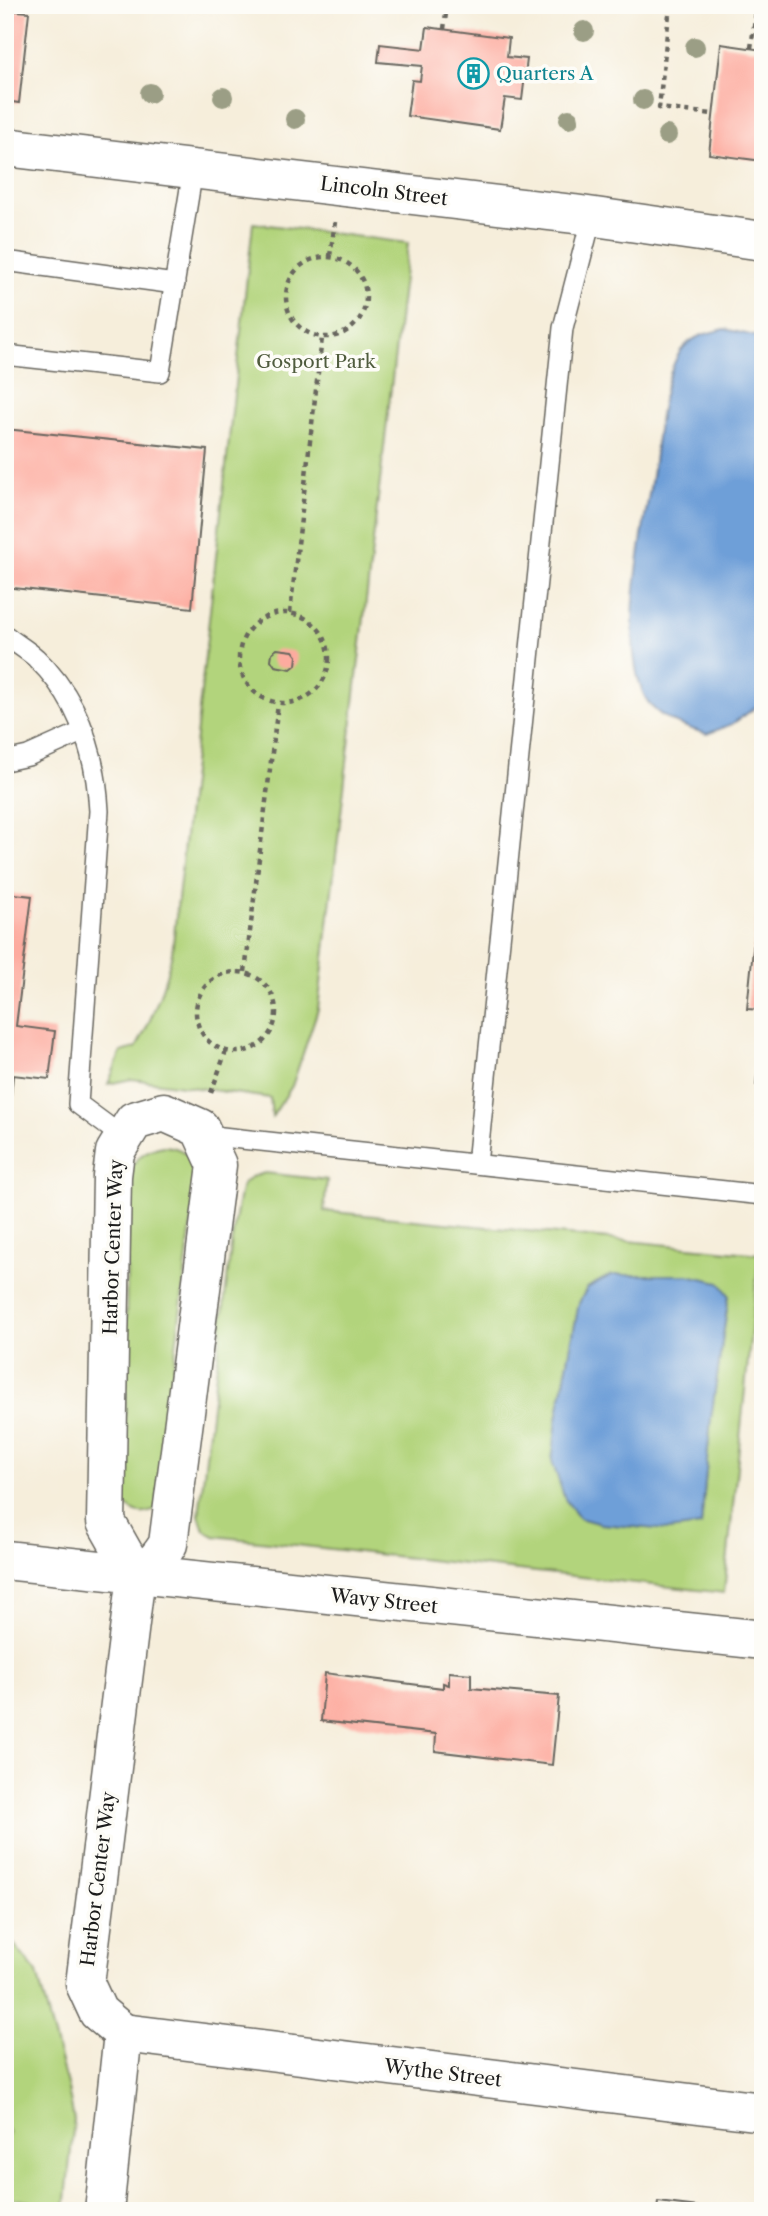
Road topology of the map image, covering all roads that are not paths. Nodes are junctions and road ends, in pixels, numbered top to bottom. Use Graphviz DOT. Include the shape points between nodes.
graph roads {
  1 [pos="5,147"];
  2 [pos="192,170"];
  3 [pos="592,216"];
  4 [pos="763,240"];
  5 [pos="5,261"];
  6 [pos="175,284"];
  7 [pos="5,355"];
  8 [pos="5,635"];
  9 [pos="84,731"];
  10 [pos="5,761"];
  11 [pos="202,1131"];
  12 [pos="124,1138"];
  13 [pos="477,1164"];
  14 [pos="763,1195"];
  15 [pos="5,1560"];
  16 [pos="136,1575"];
  17 [pos="763,1640"];
  18 [pos="123,2033"];
  19 [pos="763,2112"];
  20 [pos="104,2211"];
  1 -- 2 [label="street, Lincoln Street"];
  2 -- 3 [label="street, Lincoln Street"];
  2 -- 6 [label="lane"];
  3 -- 4 [label="street, Lincoln Street"];
  3 -- 13 [label="lane" via="563,328"];
  5 -- 6 [label="lane"];
  6 -- 7 [label="lane" via="160,372"];
  8 -- 9 [label="lane" via="36,658 70,698"];
  9 -- 10 [label="lane"];
  9 -- 12 [label="lane" via="97,776 99,811 78,1104"];
  11 -- 12 [label="street, Harbor Center Way" via="164,1112 134,1121"];
  11 -- 13 [label="lane"];
  11 -- 16 [label="street" via="218,1165 168,1544 160,1559"];
  12 -- 16 [label="street, Harbor Center Way" via="115,1152 113,1176 106,1522"];
  13 -- 14 [label="lane"];
  15 -- 16 [label="street, Wavy Street"];
  16 -- 17 [label="street, Wavy Street"];
  16 -- 18 [label="street, Harbor Center Way" via="85,1984 98,2012"];
  18 -- 19 [label="street, Wythe Street"];
  18 -- 20 [label="street"];
}
